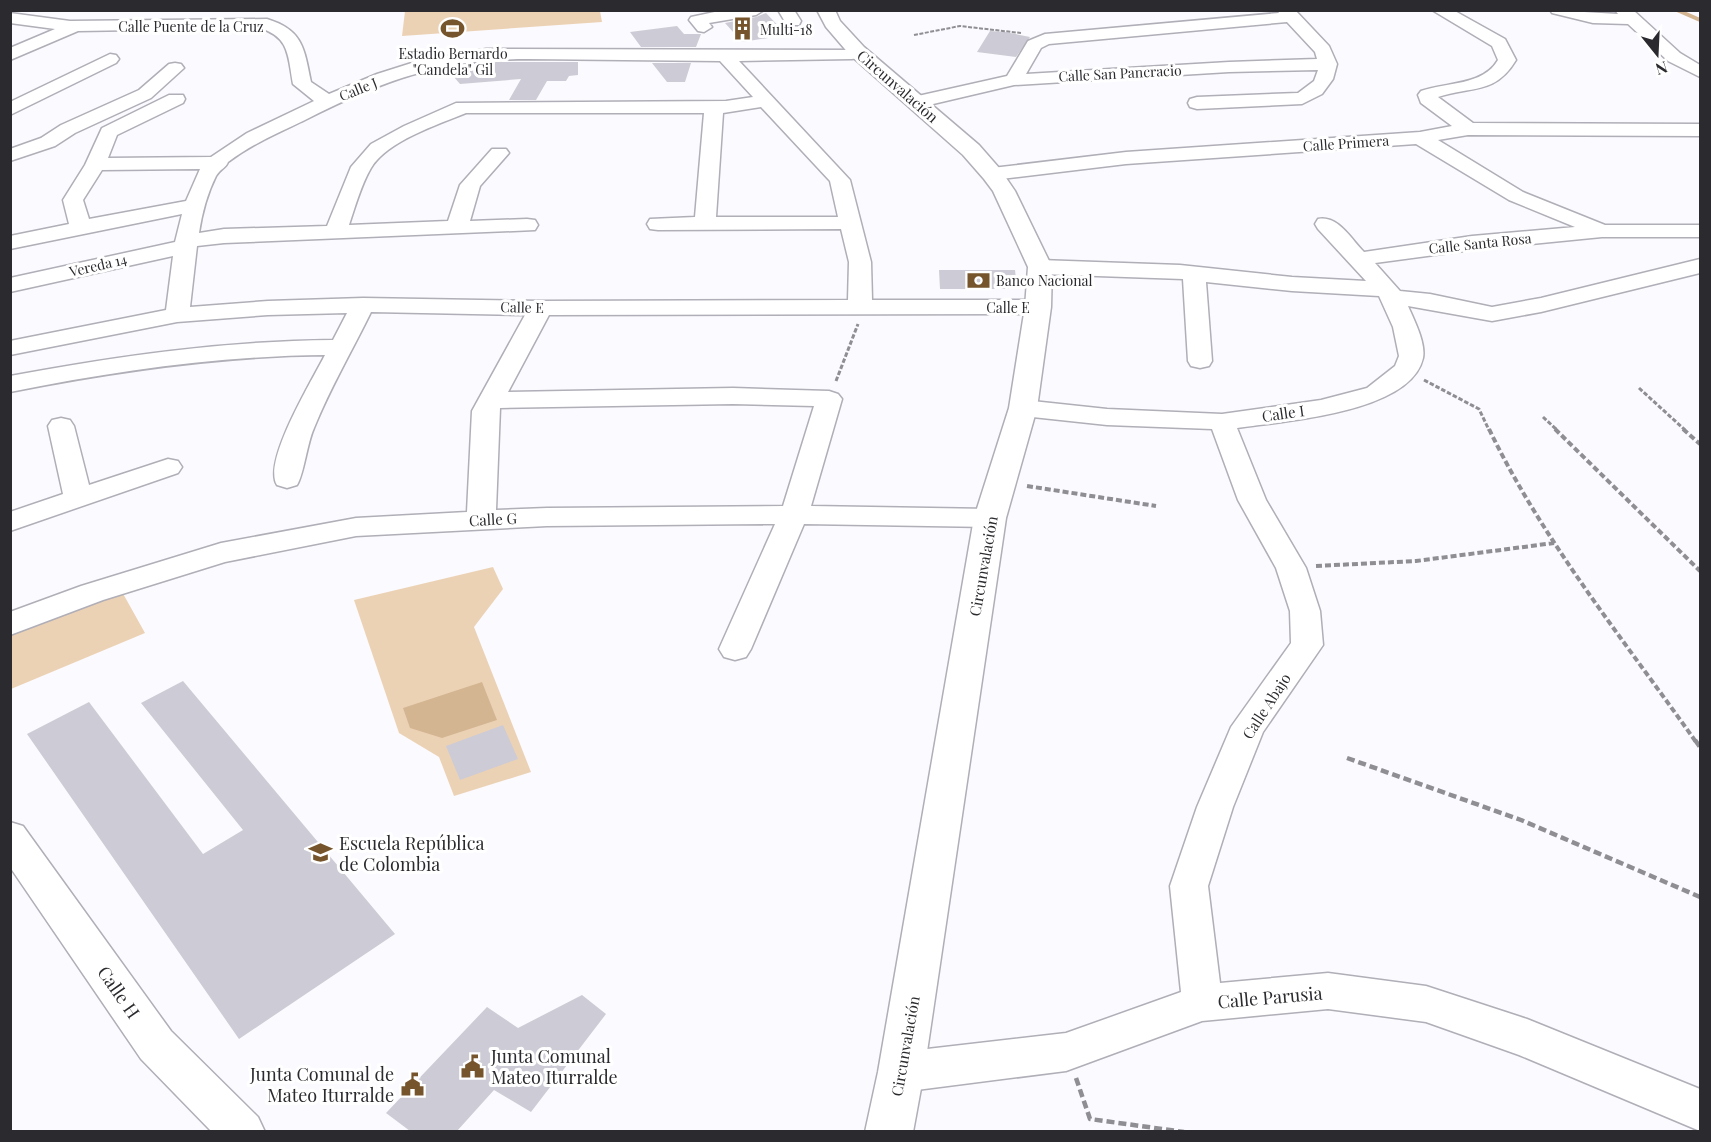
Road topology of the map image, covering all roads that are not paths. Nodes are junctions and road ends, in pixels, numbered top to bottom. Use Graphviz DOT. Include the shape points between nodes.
graph roads {
  1 [pos="756,10"];
  2 [pos="814,10"];
  3 [pos="826,10"];
  4 [pos="837,10"];
  5 [pos="1440,10"];
  6 [pos="1558,10"];
  7 [pos="1287,14"];
  8 [pos="1628,15"];
  9 [pos="10,18"];
  10 [pos="76,26"];
  11 [pos="704,27"];
  12 [pos="616,39"];
  13 [pos="680,45"];
  14 [pos="852,54"];
  15 [pos="10,55"];
  16 [pos="627,56"];
  17 [pos="656,56"];
  18 [pos="725,57"];
  19 [pos="110,59"];
  20 [pos="1328,64"];
  21 [pos="175,68"];
  22 [pos="1701,72"];
  23 [pos="889,79"];
  24 [pos="1014,80"];
  25 [pos="176,99"];
  26 [pos="327,101"];
  27 [pos="764,101"];
  28 [pos="916,102"];
  29 [pos="1197,103"];
  30 [pos="714,106"];
  31 [pos="10,110"];
  32 [pos="1468,129"];
  33 [pos="1701,130"];
  34 [pos="1420,138"];
  35 [pos="499,153"];
  36 [pos="10,154"];
  37 [pos="219,163"];
  38 [pos="96,164"];
  39 [pos="992,174"];
  40 [pos="195,206"];
  41 [pos="850,223"];
  42 [pos="658,224"];
  43 [pos="705,224"];
  44 [pos="1326,224"];
  45 [pos="527,225"];
  46 [pos="457,227"];
  47 [pos="81,228"];
  48 [pos="1602,231"];
  49 [pos="1701,231"];
  50 [pos="335,232"];
  51 [pos="10,243"];
  52 [pos="187,243"];
  53 [pos="1359,259"];
  54 [pos="1701,266"];
  55 [pos="1040,267"];
  56 [pos="1194,274"];
  57 [pos="10,285"];
  58 [pos="1389,293"];
  59 [pos="363,305"];
  60 [pos="1038,307"];
  61 [pos="541,308"];
  62 [pos="177,315"];
  63 [pos="859,317"];
  64 [pos="342,347"];
  65 [pos="10,348"];
  66 [pos="1200,361"];
  67 [pos="10,384"];
  68 [pos="491,400"];
  69 [pos="1023,408"];
  70 [pos="1222,422"];
  71 [pos="61,426"];
  72 [pos="168,467"];
  73 [pos="287,479"];
  74 [pos="78,499"];
  75 [pos="794,515"];
  76 [pos="990,518"];
  77 [pos="482,519"];
  78 [pos="10,522"];
  79 [pos="10,624"];
  80 [pos="735,649"];
  81 [pos="10,837"];
  82 [pos="1202,1003"];
  83 [pos="901,1072"];
  84 [pos="1701,1110"];
  85 [pos="243,1131"];
  86 [pos="889,1131"];
  1 -- 11 [label="street" via="697,20"];
  2 -- 14 [label="main road" via="828,34"];
  3 -- 23 [label="main road, Circunvalación" via="841,35"];
  4 -- 23 [label="main road" via="855,40 877,59"];
  5 -- 32 [label="street" via="1499,44 1507,60 1502,71 1483,82 1427,95"];
  6 -- 8 [label="street" via="1593,18"];
  7 -- 20 [label="street" via="1323,50"];
  7 -- 24 [label="street" via="1045,39 1034,45"];
  8 -- 22 [label="street" via="1674,57"];
  9 -- 10 [label="street, Calle Puente de la Cruz"];
  10 -- 15 [label="street"];
  10 -- 26 [label="street, Calle Puente de la Cruz" via="274,26 285,31 292,41 302,84"];
  12 -- 16 [label="street"];
  13 -- 17 [label="street" via="663,48"];
  14 -- 18 [label="street, Calle J"];
  14 -- 23 [label="main road"];
  16 -- 17 [label="street, Calle J"];
  16 -- 26 [label="street, Calle J" via="508,54 446,59"];
  17 -- 18 [label="street, Calle J"];
  18 -- 27 [label="street"];
  19 -- 31 [label="street"];
  20 -- 24 [label="street, Calle San Pancracio"];
  20 -- 29 [label="street" via="1316,92 1302,98"];
  21 -- 36 [label="street" via="145,94 68,129 61,136"];
  23 -- 28 [label="main road, Circunvalación"];
  24 -- 28 [label="street, Calle San Pancracio"];
  25 -- 38 [label="street" via="109,132"];
  26 -- 37 [label="street, Calle J" via="238,145"];
  27 -- 30 [label="street"];
  27 -- 41 [label="street" via="840,180"];
  28 -- 39 [label="main road, Circunvalación"];
  30 -- 43 [label="street"];
  30 -- 50 [label="street" via="463,107 378,148 361,167"];
  32 -- 33 [label="street, Calle Primera"];
  32 -- 34 [label="street, Calle Primera"];
  34 -- 39 [label="street, Calle Primera" via="1126,158"];
  34 -- 48 [label="street, Calle Santa Rosa" via="1516,196"];
  35 -- 46 [label="street" via="470,185"];
  37 -- 38 [label="street"];
  37 -- 40 [label="street, Calle J" via="208,172"];
  38 -- 47 [label="street" via="73,200"];
  39 -- 55 [label="main road, Circunvalación"];
  40 -- 47 [label="street"];
  40 -- 52 [label="street, Calle J"];
  41 -- 43 [label="street"];
  41 -- 63 [label="street" via="860,262"];
  42 -- 43 [label="street"];
  44 -- 53 [label="street"];
  45 -- 46 [label="street, Vereda 14"];
  46 -- 50 [label="street, Vereda 14"];
  47 -- 51 [label="street"];
  48 -- 49 [label="street, Calle Santa Rosa"];
  48 -- 53 [label="street, Calle Santa Rosa"];
  50 -- 52 [label="street, Vereda 14" via="224,236"];
  52 -- 57 [label="street, Vereda 14"];
  52 -- 62 [label="street, Calle J"];
  53 -- 58 [label="street"];
  54 -- 58 [label="street" via="1492,314"];
  55 -- 56 [label="street"];
  55 -- 60 [label="main road, Circunvalación"];
  56 -- 58 [label="street"];
  56 -- 66 [label="street"];
  58 -- 70 [label="street, Calle I" via="1405,327 1411,356 1406,370 1376,393 1323,408"];
  59 -- 61 [label="street, Calle E"];
  59 -- 62 [label="street, Calle E"];
  59 -- 64 [label="street"];
  60 -- 63 [label="street, Calle E"];
  60 -- 69 [label="main road, Circunvalación"];
  61 -- 63 [label="street, Calle E"];
  61 -- 68 [label="street"];
  62 -- 65 [label="street, Calle E"];
  64 -- 67 [label="street" via="187,354"];
  64 -- 73 [label="street" via="300,429"];
  68 -- 75 [label="street" via="733,396 829,399"];
  68 -- 77 [label="street" via="485,411"];
  69 -- 70 [label="street, Calle I" via="1107,417"];
  69 -- 76 [label="main road, Circunvalación"];
  70 -- 82 [label="street, Calle Abajo" via="1252,500 1291,567 1305,611 1306,645 1248,728 1215,807 1189,886"];
  71 -- 74 [label="street"];
  72 -- 74 [label="street"];
  74 -- 78 [label="street"];
  75 -- 76 [label="street, Calle G"];
  75 -- 77 [label="street, Calle G"];
  75 -- 80 [label="street"];
  76 -- 83 [label="main road, Circunvalación"];
  77 -- 79 [label="street, Calle G" via="356,527 221,553 92,593"];
  81 -- 85 [label="street, Calle H" via="156,1045"];
  82 -- 83 [label="street, Calle Parusia" via="1066,1052"];
  82 -- 84 [label="street, Calle Parusia" via="1328,991 1426,1004 1527,1038"];
  83 -- 86 [label="main road, Circunvalación"];
}
